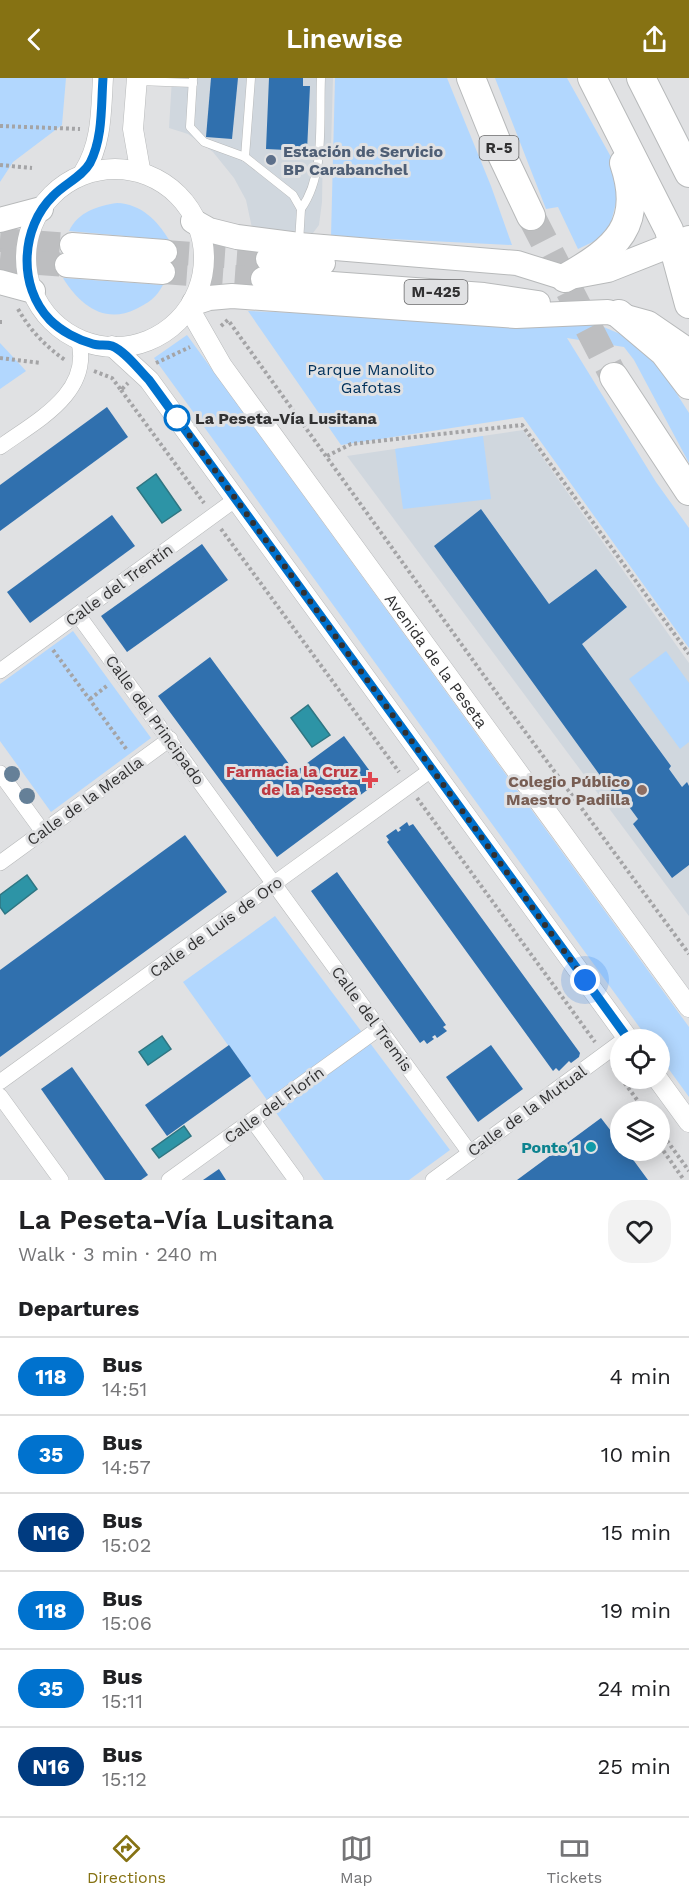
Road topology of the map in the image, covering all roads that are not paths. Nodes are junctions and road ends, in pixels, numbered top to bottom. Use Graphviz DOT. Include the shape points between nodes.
graph roads {
  1 [pos="103,78"];
  2 [pos="251,78"];
  3 [pos="321,78"];
  4 [pos="471,78"];
  5 [pos="641,78"];
  6 [pos="137,80"];
  7 [pos="193,80"];
  8 [pos="598,89"];
  9 [pos="245,157"];
  10 [pos="140,169"];
  11 [pos="84,172"];
  12 [pos="689,173"];
  13 [pos="41,209"];
  14 [pos="301,209"];
  15 [pos="531,216"];
  16 [pos="0,220"];
  17 [pos="193,220"];
  18 [pos="682,242"];
  19 [pos="299,245"];
  20 [pos="70,255"];
  21 [pos="164,262"];
  22 [pos="565,278"];
  23 [pos="0,282"];
  24 [pos="24,297"];
  25 [pos="689,304"];
  26 [pos="192,307"];
  27 [pos="614,313"];
  28 [pos="78,339"];
  29 [pos="112,346"];
  30 [pos="689,351"];
  31 [pos="614,377"];
  32 [pos="689,385"];
  33 [pos="0,447"];
  34 [pos="689,491"];
  35 [pos="236,499"];
  36 [pos="78,615"];
  37 [pos="0,671"];
  38 [pos="170,740"];
  39 [pos="431,770"];
  40 [pos="0,773"];
  41 [pos="43,832"];
  42 [pos="0,863"];
  43 [pos="275,884"];
  44 [pos="689,1007"];
  45 [pos="378,1029"];
  46 [pos="618,1029"];
  47 [pos="610,1050"];
  48 [pos="0,1082"];
  49 [pos="665,1089"];
  50 [pos="0,1096"];
  51 [pos="253,1121"];
  52 [pos="689,1122"];
  53 [pos="470,1153"];
  54 [pos="61,1180"];
  55 [pos="169,1180"];
  56 [pos="296,1180"];
  57 [pos="433,1180"];
  1 -- 11 [label="street" via="100,128"];
  2 -- 9 [label="lane"];
  3 -- 14 [label="lane" via="315,174 310,196"];
  4 -- 15 [label="highway, R-5"];
  5 -- 12 [label="highway"];
  6 -- 7 [label="lane"];
  6 -- 10 [label="street" via="133,129"];
  7 -- 9 [label="lane" via="190,127 204,142"];
  8 -- 18 [label="highway"];
  8 -- 22 [label="highway" via="628,175 633,207 621,235 604,253"];
  9 -- 14 [label="lane" via="292,195"];
  10 -- 11 [label="street" via="111,166"];
  10 -- 17 [label="street" via="161,181"];
  11 -- 13 [label="street" via="64,185"];
  13 -- 16 [label="main road"];
  13 -- 24 [label="street" via="32,228"];
  14 -- 19 [label="lane"];
  17 -- 19 [label="main road" via="209,230"];
  17 -- 26 [label="street" via="201,265"];
  18 -- 22 [label="main road, M-425" via="608,270"];
  18 -- 25 [label="highway"];
  19 -- 22 [label="main road" via="517,263"];
  20 -- 21 [label="main road"];
  22 -- 27 [label="main road, M-425" via="265,269"];
  23 -- 24 [label="main road"];
  24 -- 28 [label="street"];
  26 -- 27 [label="main road" via="209,298 232,296 516,316"];
  26 -- 29 [label="street" via="166,332 147,341"];
  26 -- 44 [label="street, Avenida de la Peseta" via="222,366"];
  27 -- 30 [label="main road, M-425" via="648,323"];
  27 -- 32 [label="highway" via="664,352"];
  28 -- 29 [label="street"];
  28 -- 33 [label="street" via="81,367 73,386 58,405"];
  29 -- 35 [label="street" via="149,380"];
  31 -- 34 [label="highway"];
  35 -- 36 [label="street, Calle del Trentín"];
  35 -- 39 [label="street"];
  36 -- 37 [label="street, Calle del Trentín"];
  36 -- 38 [label="street, Calle del Principado"];
  38 -- 41 [label="street, Calle de la Mealla"];
  38 -- 43 [label="street, Calle del Principado"];
  39 -- 43 [label="street, Calle de Luis de Oro"];
  39 -- 46 [label="street"];
  40 -- 41 [label="street"];
  41 -- 42 [label="street, Calle de la Mealla"];
  43 -- 45 [label="street, Calle del Tremis"];
  43 -- 48 [label="street, Calle de Luis de Oro"];
  45 -- 51 [label="street, Calle del Florín"];
  45 -- 53 [label="street, Calle del Tremis"];
  47 -- 53 [label="street, Calle de la Mutual"];
  49 -- 52 [label="street"];
  50 -- 54 [label="street"];
  51 -- 55 [label="street, Calle del Florín"];
  51 -- 56 [label="street"];
  53 -- 57 [label="street, Calle de la Mutual"];
}
